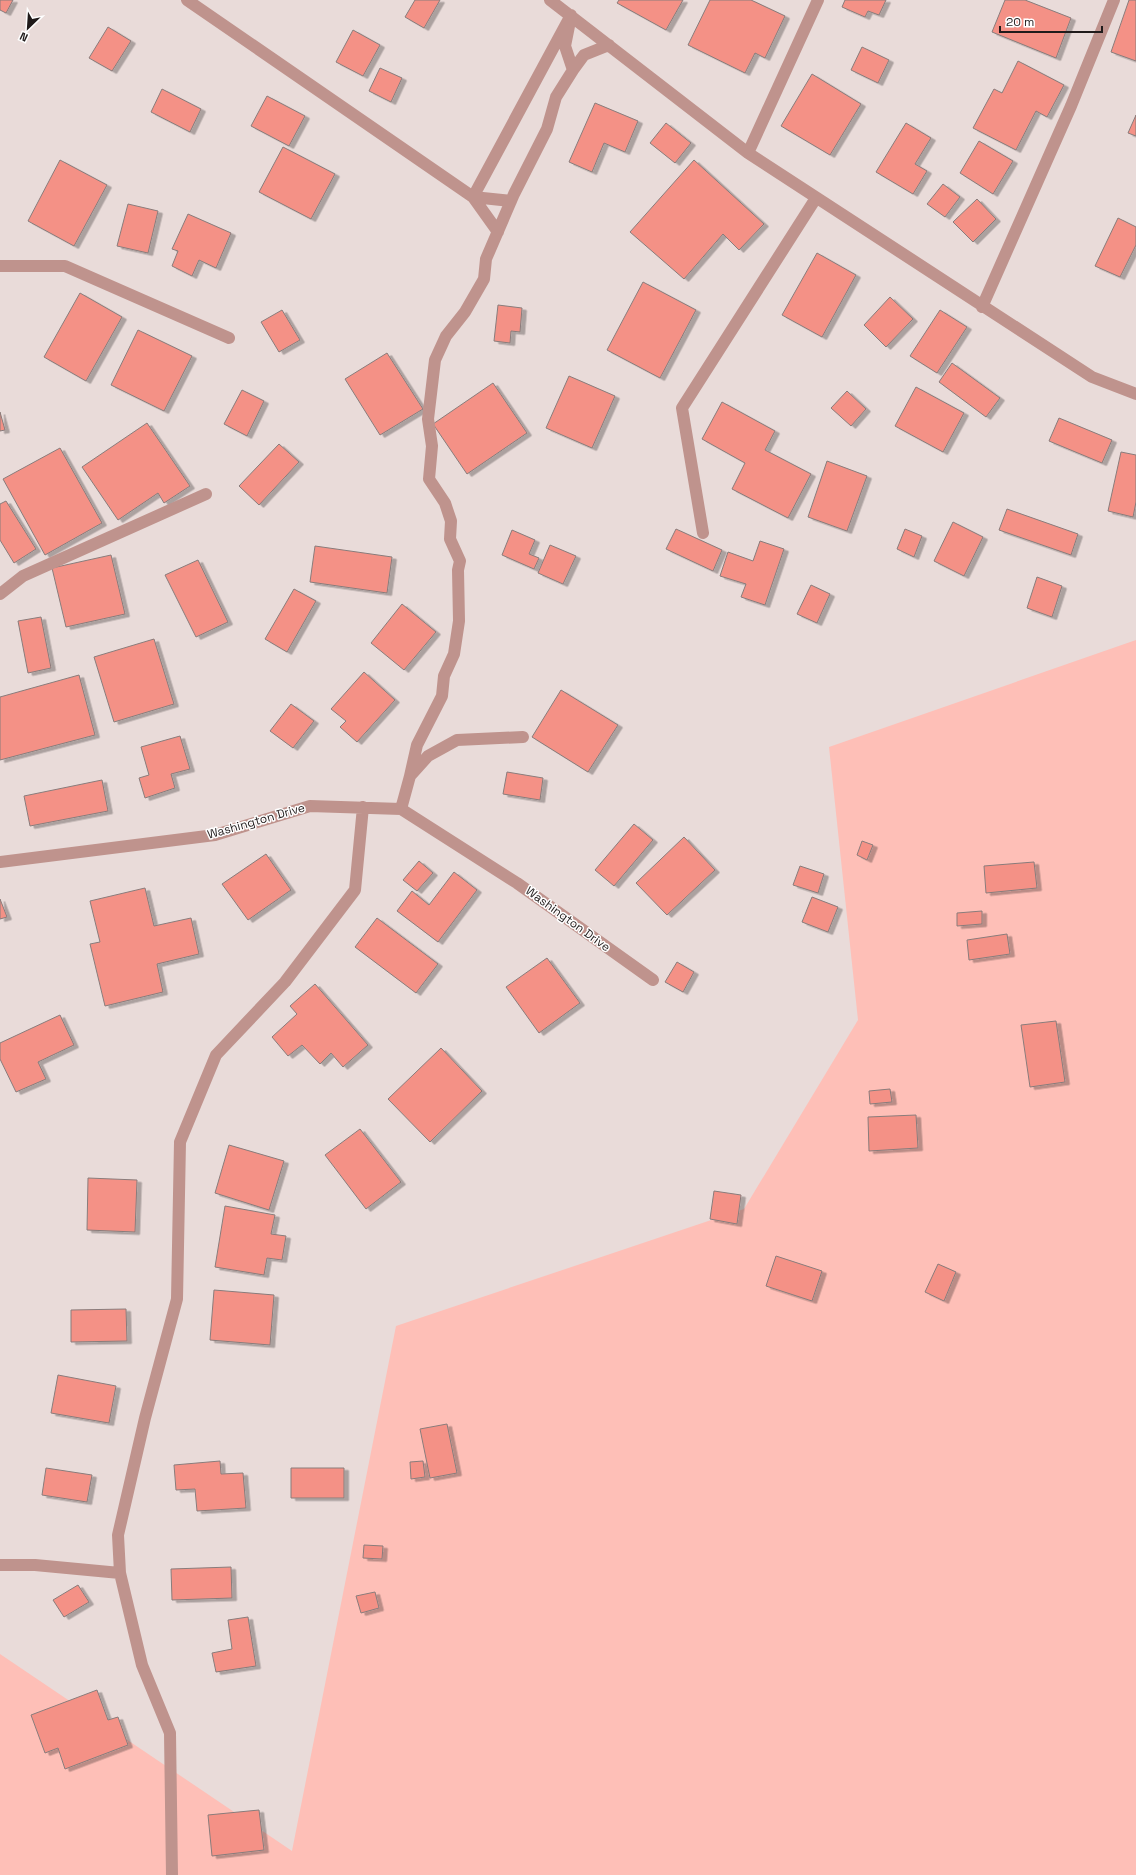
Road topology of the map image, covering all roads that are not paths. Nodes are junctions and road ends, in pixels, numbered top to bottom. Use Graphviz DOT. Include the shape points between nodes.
graph roads {
  1 [pos="187,0"];
  2 [pos="550,0"];
  3 [pos="818,0"];
  4 [pos="1114,0"];
  5 [pos="571,15"];
  6 [pos="609,45"];
  7 [pos="573,70"];
  8 [pos="748,153"];
  9 [pos="473,197"];
  10 [pos="816,198"];
  11 [pos="511,201"];
  12 [pos="498,232"];
  13 [pos="0,266"];
  14 [pos="982,307"];
  15 [pos="229,338"];
  16 [pos="1136,394"];
  17 [pos="206,494"];
  18 [pos="703,533"];
  19 [pos="0,594"];
  20 [pos="523,737"];
  21 [pos="410,776"];
  22 [pos="363,807"];
  23 [pos="401,808"];
  24 [pos="0,862"];
  25 [pos="653,980"];
  26 [pos="0,1565"];
  27 [pos="120,1573"];
  28 [pos="172,1875"];
  1 -- 9 [label="street"];
  2 -- 5 [label="street"];
  3 -- 8 [label="street"];
  4 -- 14 [label="street" via="1072,106"];
  5 -- 6 [label="street"];
  5 -- 7 [label="street" via="565,46"];
  5 -- 9 [label="street"];
  6 -- 7 [label="street" via="584,55"];
  6 -- 8 [label="street"];
  7 -- 11 [label="street" via="556,97 547,129"];
  8 -- 10 [label="street"];
  9 -- 11 [label="street"];
  9 -- 12 [label="street"];
  10 -- 14 [label="street"];
  10 -- 18 [label="street" via="682,408"];
  11 -- 12 [label="street"];
  12 -- 21 [label="street" via="486,259 484,279 465,312 446,336 435,360 428,419 432,446 429,479 445,503 451,521 450,539 460,562 459,621 454,654 444,676 442,696 417,745"];
  13 -- 15 [label="street" via="65,266"];
  14 -- 16 [label="street" via="1092,377"];
  17 -- 19 [label="street" via="23,576"];
  20 -- 21 [label="street" via="457,740 428,756"];
  21 -- 23 [label="street"];
  22 -- 23 [label="street, Washington Drive"];
  22 -- 24 [label="street, Washington Drive" via="310,806 215,835"];
  22 -- 27 [label="street" via="354,890 285,982 216,1054 180,1142 177,1299 145,1418 118,1535"];
  23 -- 25 [label="street, Washington Drive" via="517,883"];
  26 -- 27 [label="street" via="35,1565"];
  27 -- 28 [label="street" via="142,1665 170,1733"];
}
